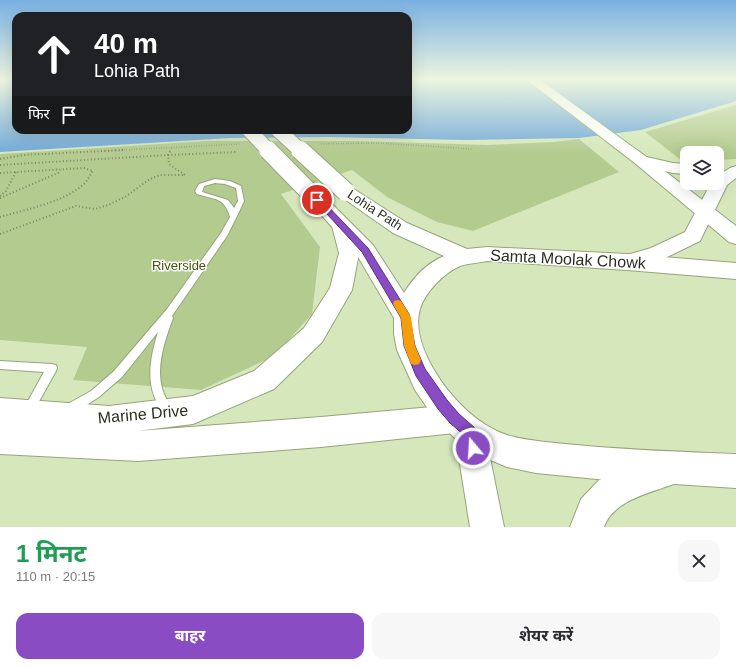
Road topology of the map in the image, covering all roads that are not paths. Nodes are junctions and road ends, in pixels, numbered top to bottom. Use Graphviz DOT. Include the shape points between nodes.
graph roads {
  1 [pos="565,105"];
  2 [pos="282,134"];
  3 [pos="245,137"];
  4 [pos="642,161"];
  5 [pos="680,168"];
  6 [pos="724,170"];
  7 [pos="736,170"];
  8 [pos="705,213"];
  9 [pos="233,217"];
  10 [pos="342,226"];
  11 [pos="736,237"];
  12 [pos="466,257"];
  13 [pos="626,262"];
  14 [pos="736,271"];
  15 [pos="170,312"];
  16 [pos="406,317"];
  17 [pos="0,365"];
  18 [pos="13,413"];
  19 [pos="171,413"];
  20 [pos="61,417"];
  21 [pos="462,426"];
  22 [pos="0,439"];
  23 [pos="675,468"];
  24 [pos="736,471"];
  25 [pos="488,527"];
  26 [pos="587,527"];
  1 -- 4 [label="main road"];
  2 -- 12 [label="main road, Lohia Path, bridge" via="346,192 400,228"];
  3 -- 10 [label="main road, bridge" via="317,200"];
  4 -- 5 [label="street"];
  4 -- 8 [label="main road"];
  6 -- 7 [label="street"];
  7 -- 8 [label="street" via="720,182"];
  8 -- 11 [label="main road"];
  8 -- 13 [label="street" via="693,236 658,253"];
  9 -- 9 [label="lane" via="232,208 226,201 199,193 201,184 210,181 225,182 239,187 241,201"];
  9 -- 15 [label="lane"];
  10 -- 16 [label="main road" via="365,250"];
  10 -- 19 [label="street, Marine Drive" via="348,253 341,290 313,335 264,380 193,410"];
  12 -- 13 [label="main road, Samta Moolak Chowk" via="511,254"];
  12 -- 16 [label="main road, Samta Moolak Chowk" via="447,264 432,275 415,293"];
  13 -- 14 [label="main road, Samta Moolak Chowk"];
  15 -- 19 [label="lane" via="155,366 158,394"];
  15 -- 20 [label="lane" via="118,374 95,394"];
  16 -- 21 [label="main road, Samta Moolak Chowk" via="409,346 420,372"];
  17 -- 18 [label="lane" via="52,368"];
  18 -- 20 [label="street, Marine Drive"];
  19 -- 20 [label="street, Marine Drive" via="109,420"];
  21 -- 22 [label="street, Marine Drive" via="321,432 138,446"];
  21 -- 23 [label="main road, Samta Moolak Chowk" via="507,451 553,460"];
  21 -- 25 [label="street"];
  23 -- 24 [label="main road, Samta Moolak Chowk"];
  23 -- 26 [label="street" via="611,492 593,511"];
}
